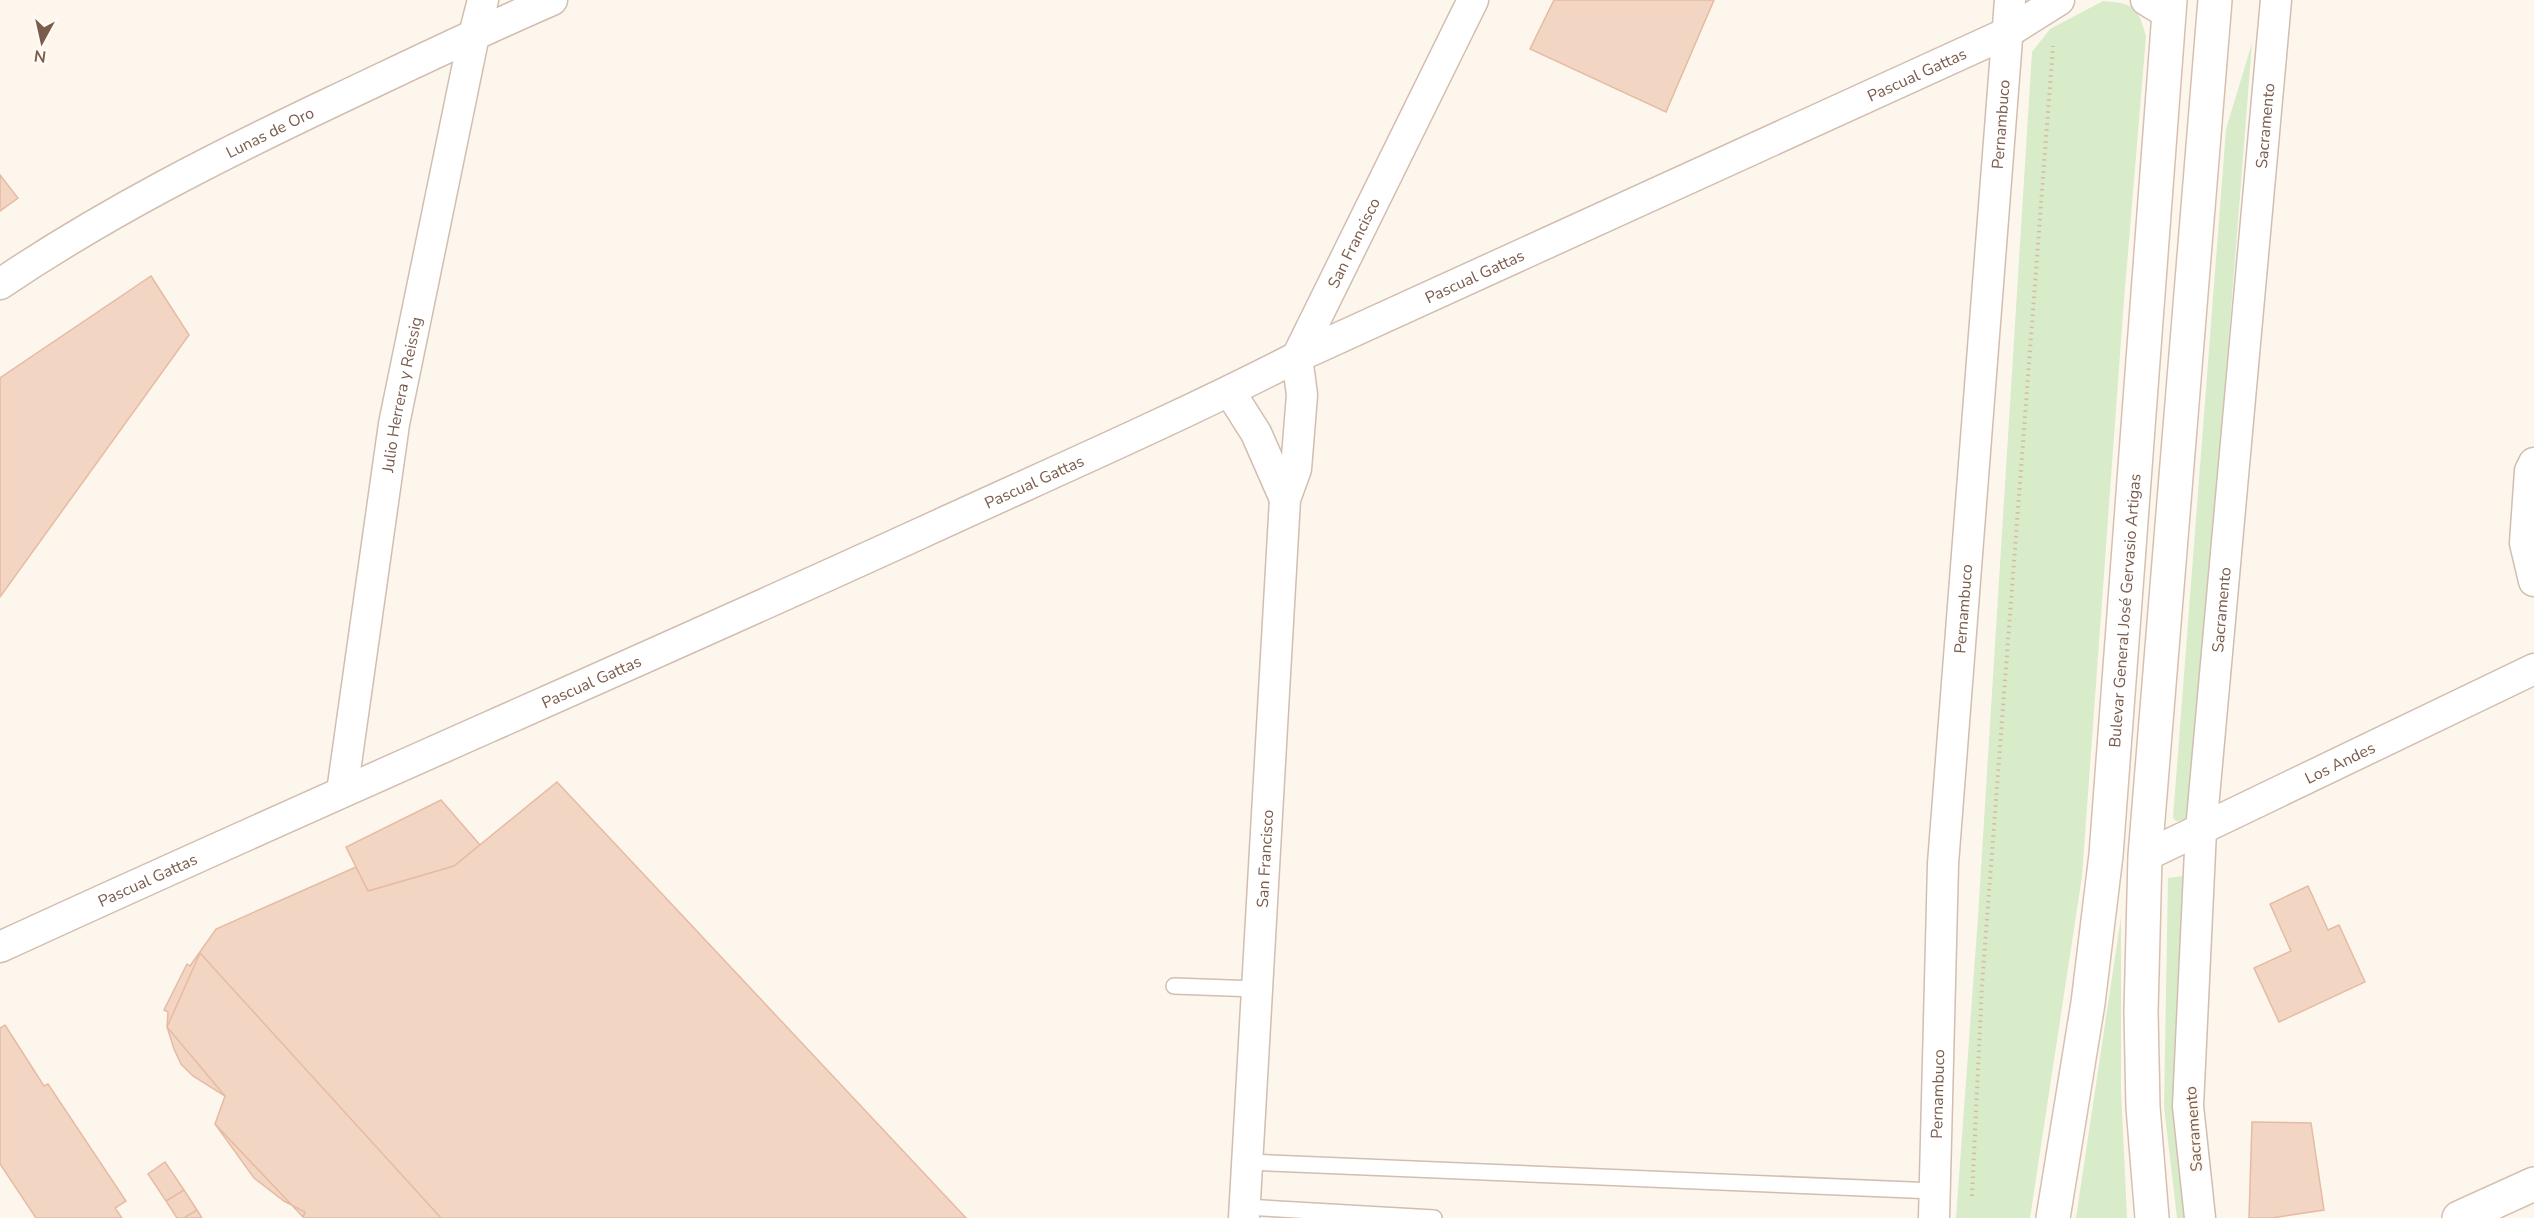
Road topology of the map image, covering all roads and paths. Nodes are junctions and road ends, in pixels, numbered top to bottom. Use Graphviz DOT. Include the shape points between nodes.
graph roads {
  1 [pos="483,0"];
  2 [pos="552,0"];
  3 [pos="1473,0"];
  4 [pos="2010,0"];
  5 [pos="2059,0"];
  6 [pos="2215,0"];
  7 [pos="2276,0"];
  8 [pos="2162,5"];
  9 [pos="2006,34"];
  10 [pos="474,35"];
  11 [pos="2054,38"];
  12 [pos="0,284"];
  13 [pos="1297,357"];
  14 [pos="1230,392"];
  15 [pos="2534,463"];
  16 [pos="1285,499"];
  17 [pos="2534,581"];
  18 [pos="2534,669"];
  19 [pos="342,792"];
  20 [pos="2201,830"];
  21 [pos="2145,856"];
  22 [pos="0,947"];
  23 [pos="1173,986"];
  24 [pos="1256,989"];
  25 [pos="1247,1162"];
  26 [pos="2534,1184"];
  27 [pos="1935,1204"];
  28 [pos="1972,1206"];
  29 [pos="1244,1213"];
  30 [pos="1434,1218"];
  31 [pos="2053,1218"];
  32 [pos="2152,1218"];
  33 [pos="2200,1218"];
  34 [pos="2459,1218"];
  1 -- 10 [label="street, Julio Herrera y Reissig"];
  2 -- 10 [label="street, Lunas de Oro"];
  3 -- 13 [label="street, San Francisco"];
  4 -- 9 [label="street, Pernambuco"];
  5 -- 9 [label="street, Pascual Gattas"];
  6 -- 21 [label="main road"];
  7 -- 20 [label="street, Sacramento"];
  8 -- 31 [label="main road, Bulevar General José Gervasio Artigas" via="2106,855 2088,1003"];
  9 -- 13 [label="street, Pascual Gattas"];
  9 -- 27 [label="street, Pernambuco" via="1943,864"];
  10 -- 12 [label="street, Lunas de Oro" via="207,162 60,244"];
  10 -- 19 [label="street, Julio Herrera y Reissig" via="394,424"];
  11 -- 28 [label="path" via="1982,985"];
  13 -- 14 [label="street, Pascual Gattas"];
  13 -- 16 [label="street, San Francisco" via="1302,395 1296,469"];
  14 -- 16 [label="street, San Francisco" via="1256,433"];
  14 -- 19 [label="street, Pascual Gattas"];
  15 -- 17 [label="street" via="2529,471 2525,543"];
  16 -- 24 [label="street, San Francisco"];
  18 -- 20 [label="street, Los Andes"];
  19 -- 22 [label="street, Pascual Gattas"];
  20 -- 21 [label="street, Los Andes"];
  20 -- 33 [label="street, Sacramento" via="2188,1106"];
  21 -- 32 [label="main road" via="2141,1012 2143,1107"];
  23 -- 24 [label="lane"];
  24 -- 25 [label="street, San Francisco"];
  25 -- 27 [label="lane"];
  25 -- 29 [label="street, San Francisco"];
  26 -- 34 [label="main road"];
  29 -- 30 [label="lane"];
}
